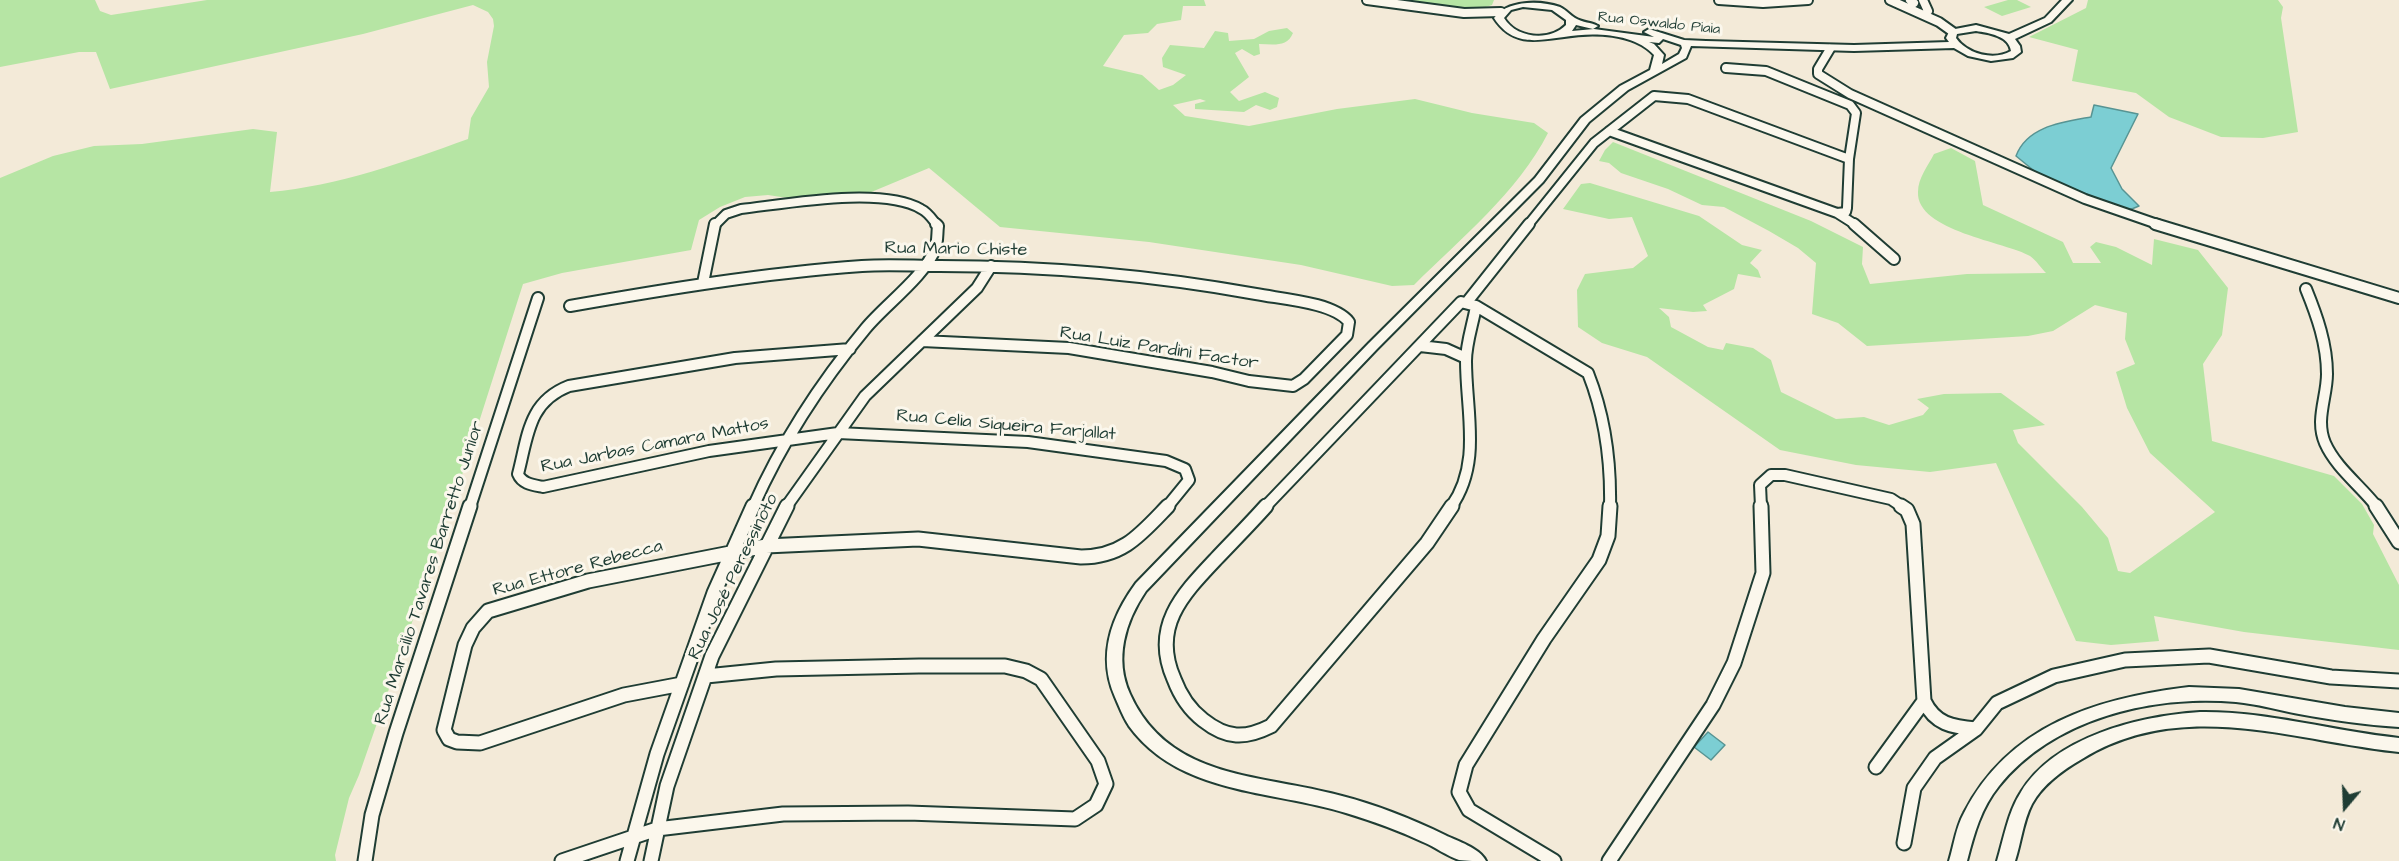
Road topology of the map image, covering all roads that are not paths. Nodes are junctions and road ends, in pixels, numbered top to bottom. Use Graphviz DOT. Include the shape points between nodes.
graph roads {
  1 [pos="1367,0"];
  2 [pos="1719,0"];
  3 [pos="1808,0"];
  4 [pos="1890,0"];
  5 [pos="1898,0"];
  6 [pos="1923,0"];
  7 [pos="2067,0"];
  8 [pos="1518,2"];
  9 [pos="1911,4"];
  10 [pos="1501,12"];
  11 [pos="1925,13"];
  12 [pos="1464,14"];
  13 [pos="1570,19"];
  14 [pos="1502,25"];
  15 [pos="1965,29"];
  16 [pos="1649,32"];
  17 [pos="1953,32"];
  18 [pos="1562,34"];
  19 [pos="1617,35"];
  20 [pos="2007,38"];
  21 [pos="1685,43"];
  22 [pos="1955,45"];
  23 [pos="1714,46"];
  24 [pos="1790,47"];
  25 [pos="1830,50"];
  26 [pos="1683,56"];
  27 [pos="1726,68"];
  28 [pos="1654,71"];
  29 [pos="1609,131"];
  30 [pos="1849,159"];
  31 [pos="1841,212"];
  32 [pos="1894,259"];
  33 [pos="925,266"];
  34 [pos="991,266"];
  35 [pos="703,283"];
  36 [pos="2306,289"];
  37 [pos="538,298"];
  38 [pos="2399,298"];
  39 [pos="1472,304"];
  40 [pos="570,306"];
  41 [pos="1342,313"];
  42 [pos="922,341"];
  43 [pos="1419,346"];
  44 [pos="850,349"];
  45 [pos="1466,358"];
  46 [pos="838,433"];
  47 [pos="789,439"];
  48 [pos="2398,539"];
  49 [pos="766,546"];
  50 [pos="733,552"];
  51 [pos="706,676"];
  52 [pos="2399,681"];
  53 [pos="682,684"];
  54 [pos="1924,701"];
  55 [pos="2399,720"];
  56 [pos="1976,729"];
  57 [pos="2399,745"];
  58 [pos="1876,767"];
  59 [pos="657,829"];
  60 [pos="635,837"];
  61 [pos="1904,843"];
  62 [pos="1959,859"];
  63 [pos="365,861"];
  64 [pos="562,861"];
  65 [pos="627,861"];
  66 [pos="651,861"];
  67 [pos="1477,861"];
  68 [pos="1554,861"];
  69 [pos="1610,861"];
  70 [pos="2007,861"];
  1 -- 12 [label="street"];
  2 -- 3 [label="street"];
  4 -- 11 [label="street" via="1905,9"];
  5 -- 9 [label="street"];
  6 -- 11 [label="street"];
  7 -- 20 [label="street" via="2052,19"];
  8 -- 10 [label="street"];
  8 -- 13 [label="street, Rua Oswaldo Piaia" via="1553,8"];
  9 -- 11 [label="street"];
  10 -- 12 [label="street"];
  10 -- 14 [label="street"];
  11 -- 15 [label="street"];
  11 -- 17 [label="street"];
  12 -- 14 [label="street"];
  13 -- 16 [label="street, Rua Oswaldo Piaia" via="1586,25"];
  13 -- 18 [label="street" via="1571,26"];
  14 -- 18 [label="street, Rua Oswaldo Piaia" via="1529,37"];
  15 -- 17 [label="street"];
  15 -- 20 [label="street" via="1985,30"];
  16 -- 21 [label="street"];
  16 -- 24 [label="street, Rua Oswaldo Piaia"];
  17 -- 22 [label="street"];
  18 -- 19 [label="street, Rua Oswaldo Piaia"];
  19 -- 21 [label="street, Rua Oswaldo Piaia"];
  19 -- 28 [label="street" via="1639,40 1654,49 1659,57"];
  20 -- 22 [label="street" via="2017,48 2010,57 1980,56"];
  21 -- 23 [label="street, Rua Oswaldo Piaia"];
  21 -- 26 [label="street"];
  22 -- 25 [label="street, Rua Oswaldo Piaia"];
  23 -- 24 [label="street, Rua Oswaldo Piaia"];
  23 -- 26 [label="street"];
  24 -- 25 [label="street, Rua Oswaldo Piaia"];
  25 -- 38 [label="street" via="1818,74 1850,94 2085,199 2173,230"];
  26 -- 28 [label="street"];
  27 -- 30 [label="street" via="1766,71 1850,105 1856,113"];
  28 -- 67 [label="street" via="1624,88 1585,120 1539,180 1141,587 1125,610 1116,636 1114,664 1127,707 1155,743 1181,762 1228,781 1309,795 1372,813"];
  29 -- 30 [label="street" via="1654,96 1671,96"];
  29 -- 31 [label="street"];
  29 -- 39 [label="street" via="1594,143"];
  30 -- 31 [label="street"];
  31 -- 32 [label="street" via="1840,218 1851,221"];
  33 -- 34 [label="street, Rua Mario Chiste"];
  33 -- 35 [label="street, Rua Mario Chiste" via="864,266"];
  33 -- 35 [label="street, Rua José Peressinoto" via="936,248 938,226 920,208 887,199 844,200 741,209 719,218 712,232"];
  33 -- 44 [label="street, Rua José Peressinoto"];
  34 -- 41 [label="street, Rua Mario Chiste" via="1054,268 1149,279 1237,291"];
  34 -- 42 [label="street, Rua José Peressinoto" via="977,288"];
  35 -- 40 [label="street, Rua Mario Chiste"];
  36 -- 48 [label="street" via="2318,318 2326,358 2322,436"];
  37 -- 63 [label="street, Rua Marcilio Tavares Barretto Junior" via="393,744 372,816"];
  39 -- 43 [label="street" via="1461,303"];
  39 -- 45 [label="street"];
  39 -- 68 [label="street" via="1588,373 1606,442 1610,525 1603,554 1466,765 1459,792 1468,810"];
  41 -- 42 [label="street, Rua Luiz Pardini Factor" via="1349,322 1347,335 1293,386 1069,348"];
  42 -- 46 [label="street, Rua José Peressinoto" via="865,396"];
  43 -- 45 [label="street" via="1446,349"];
  43 -- 45 [label="street" via="1198,577 1175,606 1166,641 1172,679 1197,714 1221,732 1250,736 1271,726 1427,543 1461,493 1472,444"];
  44 -- 47 [label="street, Rua José Peressinoto"];
  44 -- 47 [label="street, Rua Jarbas Camara Mattos" via="747,356 555,391 539,405 518,474 530,485 543,487 709,451"];
  46 -- 47 [label="street, Rua Celia Siqueira Farjallat"];
  46 -- 49 [label="street, Rua José Peressinoto" via="783,511"];
  46 -- 49 [label="street, Rua Celia Siqueira Farjallat" via="1028,442 1134,455 1185,469 1189,480 1181,494 1121,550 1106,556 1081,557 918,539"];
  47 -- 50 [label="street, Rua José Peressinoto" via="771,467"];
  49 -- 50 [label="street, Rua Celia Siqueira Farjallat"];
  49 -- 51 [label="street, Rua José Peressinoto"];
  50 -- 53 [label="street, Rua José Peressinoto"];
  50 -- 53 [label="street, Rua Ettore Rebecca" via="588,581 488,611 465,645 444,730 449,739 457,742 480,742 624,695"];
  51 -- 59 [label="street, Rua José Peressinoto" via="667,786"];
  51 -- 59 [label="street" via="824,668 1005,666 1026,671 1048,688 1098,761 1106,784 1096,805 1075,819 908,813 783,814"];
  52 -- 56 [label="street" via="2331,677 2209,656 2134,659 2074,670 2034,684 1997,703"];
  53 -- 60 [label="street, Rua José Peressinoto" via="657,754"];
  54 -- 56 [label="street" via="1929,714 1940,722 1954,728"];
  54 -- 58 [label="street"];
  54 -- 69 [label="street" via="1913,524 1907,510 1891,499 1771,475 1760,485 1763,573 1734,663 1713,705"];
  55 -- 62 [label="street" via="2342,715 2233,695 2202,694 2144,700 2094,712 2042,737 2000,772 1977,805"];
  56 -- 61 [label="street" via="1935,758 1914,788"];
  57 -- 70 [label="street" via="2338,738 2248,720 2174,721 2131,729 2091,744 2047,775 2023,803"];
  59 -- 60 [label="street"];
  59 -- 66 [label="street, Rua José Peressinoto"];
  60 -- 64 [label="street"];
  60 -- 65 [label="street, Rua José Peressinoto"];
}
